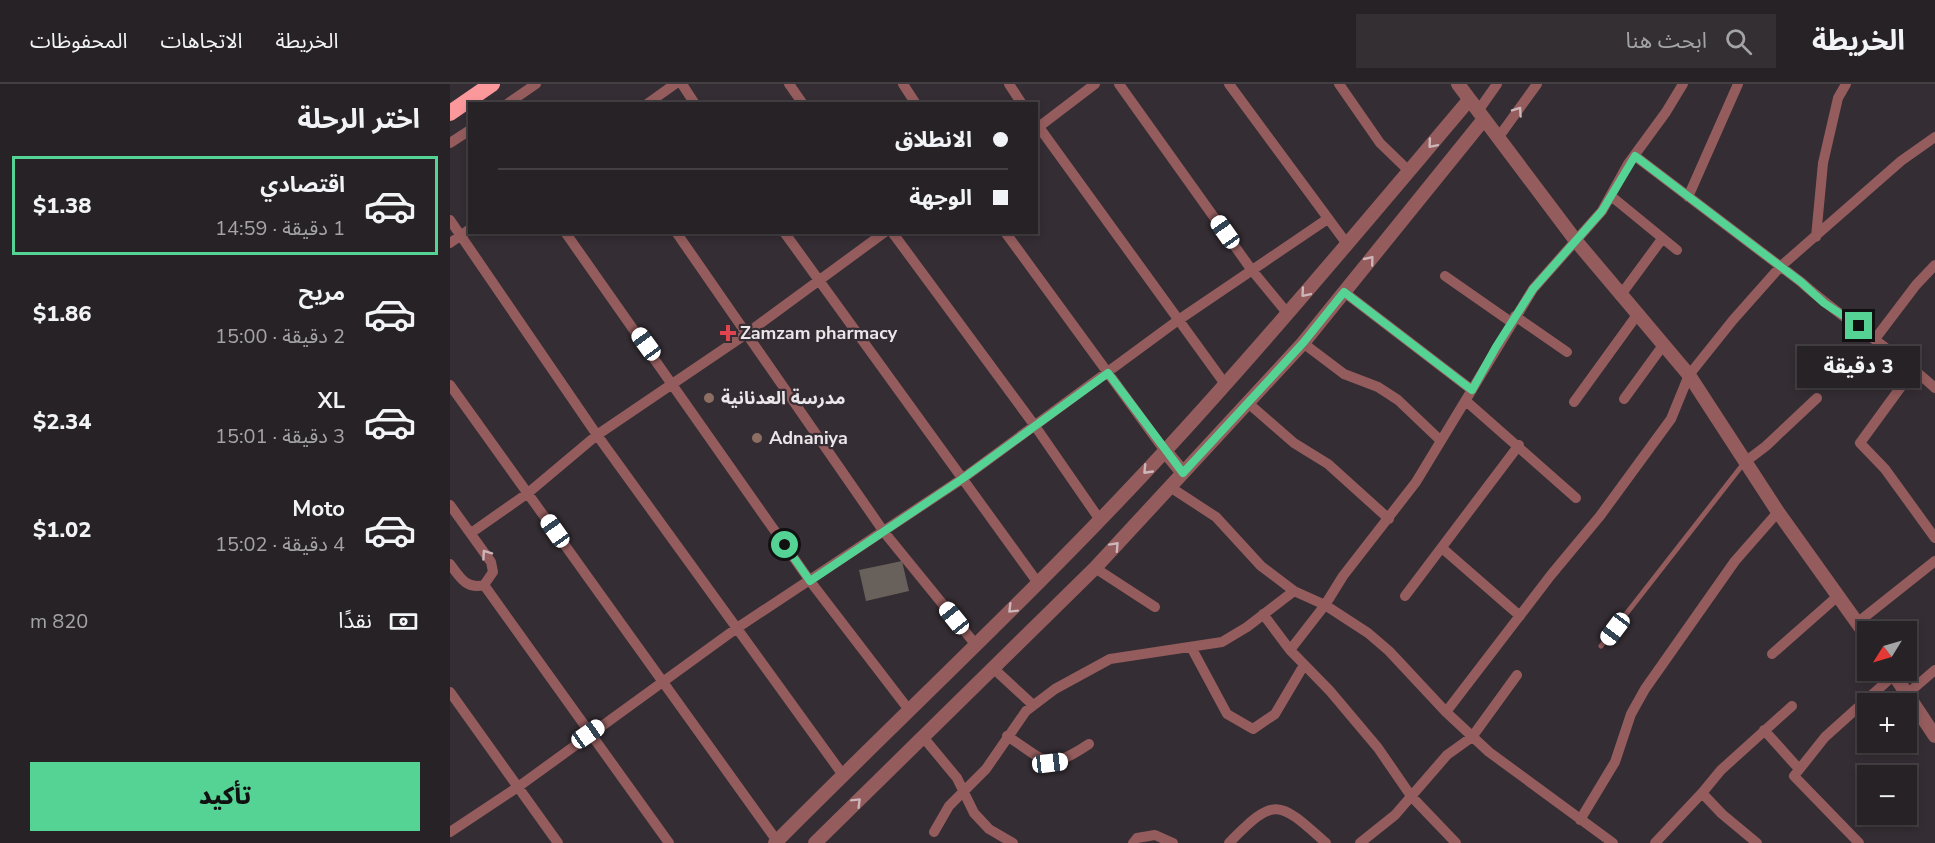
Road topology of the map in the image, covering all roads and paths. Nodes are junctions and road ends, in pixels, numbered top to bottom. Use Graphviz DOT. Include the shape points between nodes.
graph roads {
  1 [pos="492,84"];
  2 [pos="536,84"];
  3 [pos="675,84"];
  4 [pos="682,84"];
  5 [pos="789,84"];
  6 [pos="903,84"];
  7 [pos="1009,84"];
  8 [pos="1095,84"];
  9 [pos="1119,84"];
  10 [pos="1229,84"];
  11 [pos="1339,84"];
  12 [pos="1458,84"];
  13 [pos="1497,84"];
  14 [pos="1537,84"];
  15 [pos="1683,84"];
  16 [pos="1738,84"];
  17 [pos="1846,84"];
  18 [pos="510,102"];
  19 [pos="650,102"];
  20 [pos="695,102"];
  21 [pos="801,102"];
  22 [pos="915,102"];
  23 [pos="1021,102"];
  24 [pos="1477,110"];
  25 [pos="450,113"];
  26 [pos="1038,126"];
  27 [pos="1038,128"];
  28 [pos="468,131"];
  29 [pos="1935,137"];
  30 [pos="1498,138"];
  31 [pos="450,143"];
  32 [pos="1635,156"];
  33 [pos="1409,171"];
  34 [pos="1611,196"];
  35 [pos="1688,197"];
  36 [pos="450,220"];
  37 [pos="1326,220"];
  38 [pos="465,232"];
  39 [pos="566,234"];
  40 [pos="677,234"];
  41 [pos="785,234"];
  42 [pos="882,234"];
  43 [pos="893,234"];
  44 [pos="1006,234"];
  45 [pos="1816,237"];
  46 [pos="1662,239"];
  47 [pos="1576,241"];
  48 [pos="450,243"];
  49 [pos="1347,244"];
  50 [pos="1677,249"];
  51 [pos="1935,265"];
  52 [pos="1780,267"];
  53 [pos="1251,269"];
  54 [pos="1445,276"];
  55 [pos="818,281"];
  56 [pos="1344,292"];
  57 [pos="1620,297"];
  58 [pos="1288,314"];
  59 [pos="1637,315"];
  60 [pos="1513,319"];
  61 [pos="1177,321"];
  62 [pos="746,334"];
  63 [pos="1875,339"];
  64 [pos="1303,343"];
  65 [pos="1664,344"];
  66 [pos="1567,352"];
  67 [pos="1914,369"];
  68 [pos="1108,373"];
  69 [pos="1689,375"];
  70 [pos="672,382"];
  71 [pos="1225,384"];
  72 [pos="450,385"];
  73 [pos="1935,387"];
  74 [pos="1469,396"];
  75 [pos="1817,398"];
  76 [pos="1624,399"];
  77 [pos="1574,402"];
  78 [pos="1248,403"];
  79 [pos="1035,426"];
  80 [pos="597,435"];
  81 [pos="1440,440"];
  82 [pos="1519,445"];
  83 [pos="1165,452"];
  84 [pos="1745,462"];
  85 [pos="1183,473"];
  86 [pos="962,479"];
  87 [pos="1170,487"];
  88 [pos="528,493"];
  89 [pos="1576,498"];
  90 [pos="450,505"];
  91 [pos="1778,512"];
  92 [pos="1389,519"];
  93 [pos="1100,520"];
  94 [pos="884,532"];
  95 [pos="471,533"];
  96 [pos="1934,534"];
  97 [pos="1442,548"];
  98 [pos="1935,561"];
  99 [pos="450,564"];
  100 [pos="1095,568"];
  101 [pos="810,581"];
  102 [pos="1038,583"];
  103 [pos="484,585"];
  104 [pos="1294,591"];
  105 [pos="1839,595"];
  106 [pos="1405,596"];
  107 [pos="1325,604"];
  108 [pos="1155,607"];
  109 [pos="1263,614"];
  110 [pos="1520,616"];
  111 [pos="1860,621"];
  112 [pos="1857,623"];
  113 [pos="737,628"];
  114 [pos="976,645"];
  115 [pos="1601,646"];
  116 [pos="1191,647"];
  117 [pos="1290,650"];
  118 [pos="1772,654"];
  119 [pos="1304,665"];
  120 [pos="993,668"];
  121 [pos="1935,670"];
  122 [pos="1517,675"];
  123 [pos="1884,681"];
  124 [pos="661,684"];
  125 [pos="450,693"];
  126 [pos="1908,693"];
  127 [pos="1033,705"];
  128 [pos="1792,706"];
  129 [pos="1917,709"];
  130 [pos="909,710"];
  131 [pos="1446,712"];
  132 [pos="1764,730"];
  133 [pos="588,734"];
  134 [pos="923,736"];
  135 [pos="1007,736"];
  136 [pos="1472,736"];
  137 [pos="1935,736"];
  138 [pos="1089,744"];
  139 [pos="1799,769"];
  140 [pos="843,775"];
  141 [pos="518,787"];
  142 [pos="963,790"];
  143 [pos="1702,793"];
  144 [pos="1411,796"];
  145 [pos="1581,820"];
  146 [pos="450,832"];
  147 [pos="934,832"];
  148 [pos="776,842"];
  149 [pos="558,843"];
  150 [pos="669,843"];
  151 [pos="815,843"];
  152 [pos="1013,843"];
  153 [pos="1133,843"];
  154 [pos="1173,843"];
  155 [pos="1229,843"];
  156 [pos="1326,843"];
  157 [pos="1360,843"];
  158 [pos="1456,843"];
  159 [pos="1613,843"];
  160 [pos="1655,843"];
  161 [pos="1757,843"];
  162 [pos="1859,843"];
  1 -- 25 [label="highway"];
  2 -- 18 [label="street"];
  3 -- 19 [label="street"];
  4 -- 20 [label="street"];
  5 -- 21 [label="street"];
  6 -- 22 [label="street"];
  7 -- 23 [label="street"];
  8 -- 26 [label="street"];
  9 -- 53 [label="street"];
  10 -- 37 [label="street"];
  11 -- 33 [label="street" via="1380,143"];
  12 -- 24 [label="street"];
  13 -- 24 [label="street"];
  30 -- 14 [label="street, one-way"];
  15 -- 32 [label="street"];
  16 -- 35 [label="street"];
  17 -- 45 [label="street" via="1838,98 1823,163"];
  24 -- 30 [label="street"];
  24 -- 33 [label="street, one-way"];
  56 -- 24 [label="street, one-way"];
  27 -- 61 [label="street"];
  28 -- 31 [label="street"];
  29 -- 45 [label="street" via="1901,161"];
  30 -- 47 [label="street"];
  32 -- 34 [label="street"];
  32 -- 35 [label="street"];
  33 -- 49 [label="street"];
  34 -- 46 [label="street"];
  34 -- 47 [label="street"];
  35 -- 52 [label="street"];
  36 -- 38 [label="street"];
  37 -- 49 [label="street"];
  37 -- 53 [label="street"];
  38 -- 48 [label="street"];
  38 -- 80 [label="street"];
  39 -- 70 [label="street"];
  40 -- 62 [label="street"];
  41 -- 55 [label="street"];
  42 -- 55 [label="street"];
  43 -- 79 [label="street"];
  44 -- 68 [label="street"];
  45 -- 52 [label="street"];
  46 -- 50 [label="street"];
  46 -- 57 [label="street"];
  47 -- 57 [label="street"];
  47 -- 60 [label="street" via="1533,289"];
  49 -- 58 [label="street, one-way"];
  51 -- 63 [label="street"];
  52 -- 63 [label="street"];
  52 -- 69 [label="street"];
  53 -- 58 [label="street"];
  53 -- 61 [label="street"];
  54 -- 60 [label="street"];
  55 -- 62 [label="street"];
  55 -- 86 [label="street"];
  56 -- 64 [label="street"];
  56 -- 74 [label="street"];
  57 -- 59 [label="street"];
  58 -- 71 [label="street"];
  59 -- 65 [label="street"];
  59 -- 77 [label="street"];
  60 -- 66 [label="street"];
  60 -- 74 [label="street"];
  61 -- 68 [label="street"];
  61 -- 71 [label="street"];
  62 -- 70 [label="street"];
  62 -- 94 [label="street"];
  63 -- 67 [label="street"];
  64 -- 78 [label="street"];
  64 -- 81 [label="street" via="1344,374 1378,387 1398,400"];
  65 -- 69 [label="street"];
  65 -- 76 [label="street"];
  67 -- 73 [label="street"];
  67 -- 96 [label="street" via="1860,443"];
  68 -- 79 [label="street"];
  68 -- 83 [label="street"];
  69 -- 84 [label="street"];
  69 -- 110 [label="street" via="1671,419"];
  70 -- 80 [label="street"];
  70 -- 101 [label="street"];
  71 -- 83 [label="street"];
  72 -- 88 [label="street"];
  74 -- 81 [label="street"];
  74 -- 82 [label="street"];
  75 -- 84 [label="street"];
  78 -- 85 [label="street"];
  78 -- 92 [label="street" via="1294,443 1328,464"];
  79 -- 86 [label="street"];
  79 -- 93 [label="street"];
  80 -- 88 [label="street"];
  80 -- 113 [label="street"];
  81 -- 92 [label="street"];
  82 -- 89 [label="street"];
  82 -- 97 [label="street"];
  83 -- 85 [label="street"];
  83 -- 93 [label="street, one-way"];
  84 -- 91 [label="street"];
  84 -- 115 [label="lane"];
  85 -- 87 [label="street"];
  86 -- 94 [label="street"];
  86 -- 102 [label="street"];
  100 -- 87 [label="street, one-way"];
  87 -- 104 [label="street" via="1216,517 1261,566"];
  88 -- 95 [label="street"];
  88 -- 124 [label="street"];
  90 -- 95 [label="street"];
  91 -- 105 [label="street"];
  91 -- 145 [label="street" via="1735,561 1645,689 1631,714 1615,762"];
  92 -- 107 [label="street"];
  93 -- 102 [label="street"];
  94 -- 101 [label="street"];
  94 -- 114 [label="street"];
  103 -- 95 [label="street, one-way" via="493,567"];
  97 -- 106 [label="street"];
  97 -- 110 [label="street"];
  98 -- 111 [label="street"];
  99 -- 103 [label="street" via="467,584"];
  100 -- 108 [label="street"];
  100 -- 120 [label="street"];
  101 -- 113 [label="street"];
  101 -- 130 [label="street"];
  102 -- 114 [label="street, one-way"];
  103 -- 133 [label="street"];
  104 -- 107 [label="street"];
  104 -- 109 [label="street"];
  105 -- 112 [label="street"];
  105 -- 118 [label="street"];
  107 -- 117 [label="street"];
  107 -- 131 [label="street" via="1389,651"];
  109 -- 116 [label="street" via="1222,642"];
  109 -- 117 [label="street"];
  110 -- 131 [label="street"];
  113 -- 124 [label="street"];
  113 -- 140 [label="street"];
  114 -- 130 [label="street"];
  116 -- 119 [label="street" via="1227,714 1254,729 1275,714"];
  116 -- 127 [label="street" via="1110,658"];
  117 -- 119 [label="street"];
  119 -- 144 [label="street" via="1378,748"];
  120 -- 127 [label="street"];
  120 -- 134 [label="street"];
  121 -- 126 [label="street"];
  122 -- 136 [label="street"];
  123 -- 139 [label="street" via="1825,736"];
  124 -- 133 [label="street"];
  124 -- 148 [label="street"];
  125 -- 141 [label="street"];
  127 -- 135 [label="street"];
  128 -- 132 [label="street"];
  129 -- 137 [label="street"];
  130 -- 140 [label="street"];
  131 -- 136 [label="street"];
  132 -- 139 [label="street"];
  132 -- 143 [label="street"];
  133 -- 141 [label="street"];
  133 -- 150 [label="street"];
  134 -- 142 [label="street"];
  151 -- 134 [label="street, one-way"];
  135 -- 138 [label="street" via="1050,763 1063,762"];
  135 -- 142 [label="street" via="986,769"];
  136 -- 144 [label="street" via="1447,755"];
  136 -- 145 [label="street"];
  139 -- 162 [label="street" via="1794,776"];
  140 -- 148 [label="street"];
  141 -- 146 [label="street"];
  141 -- 149 [label="street"];
  142 -- 147 [label="street"];
  142 -- 152 [label="street" via="974,813 989,829"];
  143 -- 160 [label="street"];
  143 -- 161 [label="street"];
  144 -- 157 [label="street" via="1395,815"];
  144 -- 158 [label="street"];
  145 -- 159 [label="street"];
  153 -- 154 [label="street" via="1137,838 1155,835"];
  155 -- 156 [label="street" via="1257,814 1272,808 1287,811"];
}
